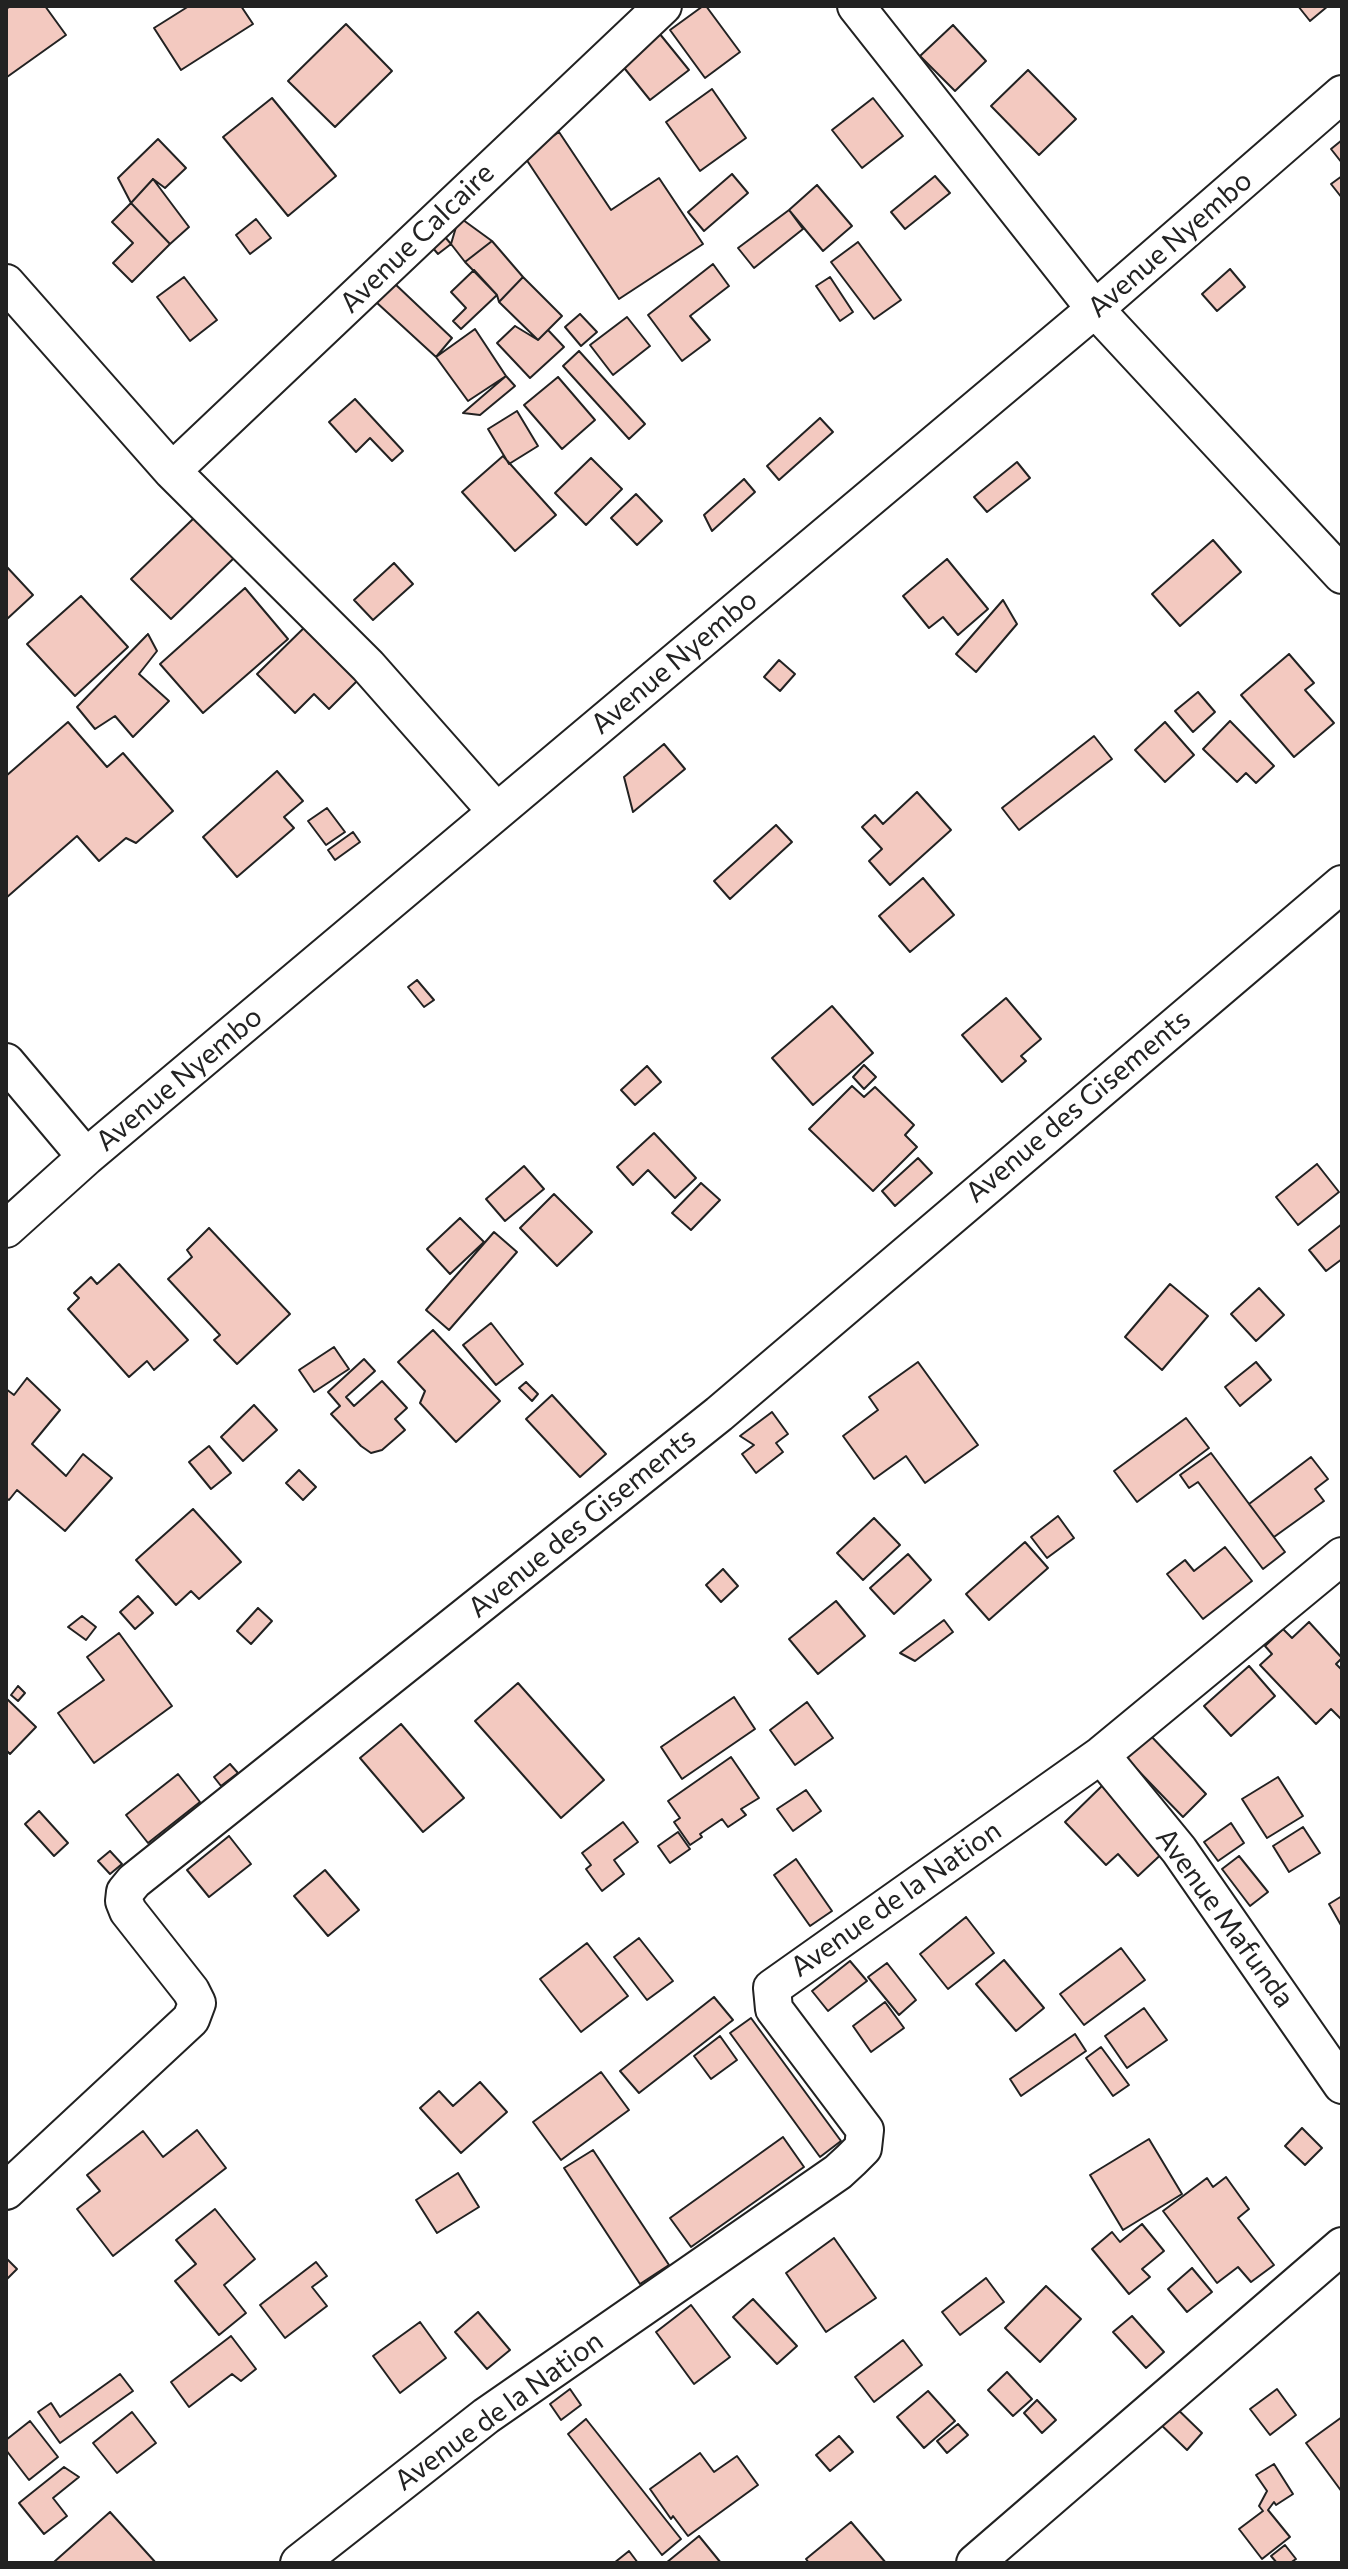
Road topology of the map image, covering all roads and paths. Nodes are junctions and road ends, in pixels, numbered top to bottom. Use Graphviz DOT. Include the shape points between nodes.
graph roads {
  1 [pos="663,6"];
  2 [pos="856,6"];
  3 [pos="1342,94"];
  4 [pos="6,283"];
  5 [pos="1095,309"];
  6 [pos="172,471"];
  7 [pos="1342,575"];
  8 [pos="496,811"];
  9 [pos="1342,884"];
  10 [pos="6,1062"];
  11 [pos="86,1157"];
  12 [pos="6,1229"];
  13 [pos="1342,1556"];
  14 [pos="1101,1755"];
  15 [pos="1342,2085"];
  16 [pos="6,2191"];
  17 [pos="1342,2246"];
  18 [pos="299,2563"];
  19 [pos="975,2563"];
  1 -- 6 [label="street, Avenue Calcaire"];
  2 -- 5 [label="street"];
  3 -- 5 [label="street, Avenue Nyembo"];
  4 -- 6 [label="street"];
  5 -- 7 [label="street"];
  5 -- 8 [label="street, Avenue Nyembo"];
  6 -- 8 [label="street" via="368,666"];
  8 -- 11 [label="street, Avenue Nyembo"];
  9 -- 16 [label="street, Avenue des Gisements" via="719,1414 134,1881 125,1892 128,1911 191,1991 197,2003 191,2019"];
  10 -- 11 [label="street"];
  11 -- 12 [label="street, Avenue Nyembo"];
  13 -- 14 [label="street, Avenue de la Nation"];
  14 -- 15 [label="street, Avenue Mafunda" via="1179,1850"];
  14 -- 18 [label="street, Avenue de la Nation" via="772,1988 774,2009 865,2130 863,2148 838,2172 486,2416"];
  17 -- 19 [label="street"];
}
